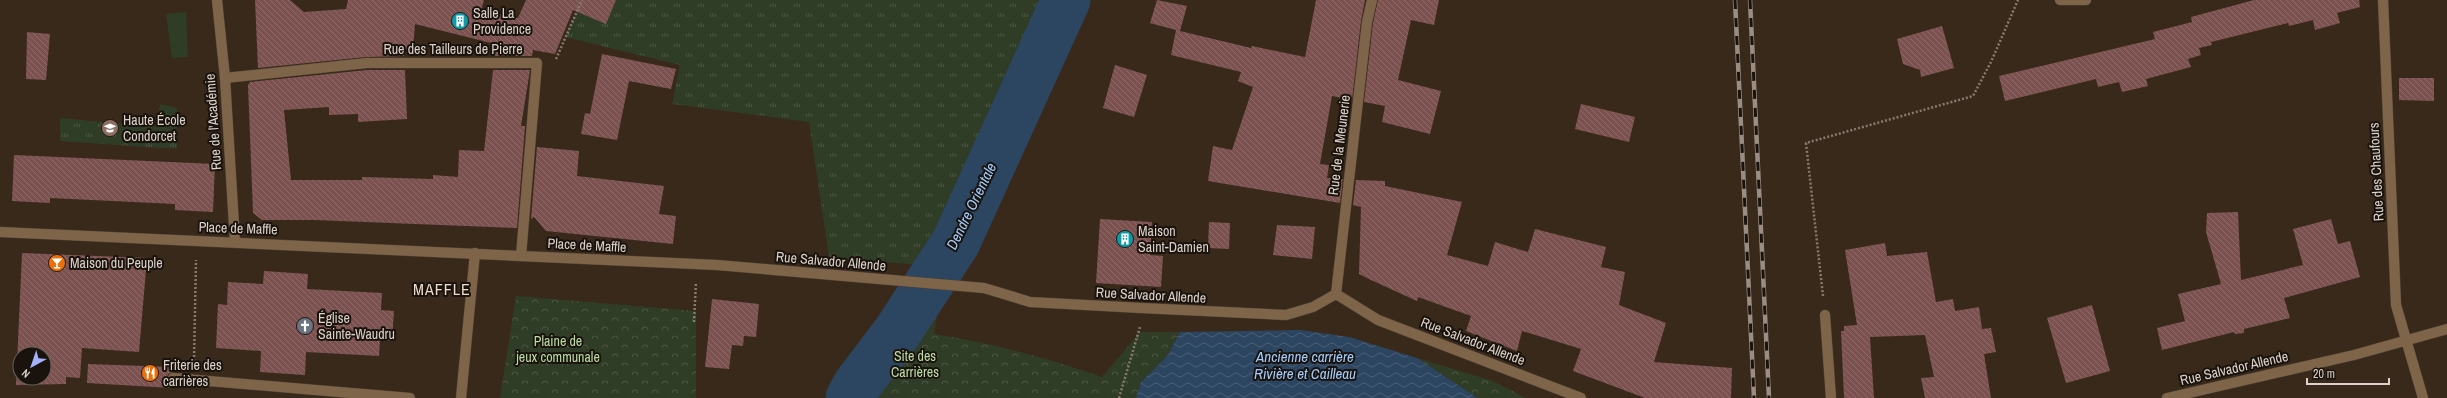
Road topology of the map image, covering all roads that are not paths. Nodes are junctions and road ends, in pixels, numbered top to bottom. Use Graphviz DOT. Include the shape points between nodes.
graph roads {
  1 [pos="217,0"];
  2 [pos="1372,0"];
  3 [pos="2060,0"];
  4 [pos="2086,0"];
  5 [pos="2383,0"];
  6 [pos="225,78"];
  7 [pos="0,232"];
  8 [pos="235,242"];
  9 [pos="475,253"];
  10 [pos="521,256"];
  11 [pos="696,264"];
  12 [pos="1336,294"];
  13 [pos="1824,315"];
  14 [pos="2447,329"];
  15 [pos="2406,341"];
  16 [pos="173,378"];
  17 [pos="410,398"];
  18 [pos="460,398"];
  19 [pos="1581,398"];
  20 [pos="1831,398"];
  21 [pos="2167,398"];
  22 [pos="2423,398"];
  1 -- 6 [label="street, Rue de l'Académie"];
  2 -- 12 [label="street, Rue de la Meunerie" via="1367,22"];
  3 -- 4 [label="street"];
  5 -- 15 [label="street, Rue des Chaufours" via="2396,305"];
  6 -- 8 [label="street, Rue de l'Académie"];
  6 -- 10 [label="street, Rue des Tailleurs de Pierre" via="375,63 537,63"];
  7 -- 8 [label="street, Place de Maffle"];
  8 -- 9 [label="street, Place de Maffle"];
  9 -- 10 [label="street, Place de Maffle"];
  9 -- 18 [label="street"];
  10 -- 11 [label="street, Place de Maffle"];
  11 -- 12 [label="street, Rue Salvador Allende" via="984,288 1030,302 1141,308 1286,314 1313,307"];
  12 -- 19 [label="street, Rue Salvador Allende" via="1378,320"];
  13 -- 20 [label="street"];
  14 -- 15 [label="street, Rue Salvador Allende"];
  15 -- 21 [label="street, Rue Salvador Allende"];
  15 -- 22 [label="street, Rue des Chaufours"];
  16 -- 17 [label="street"];
}
